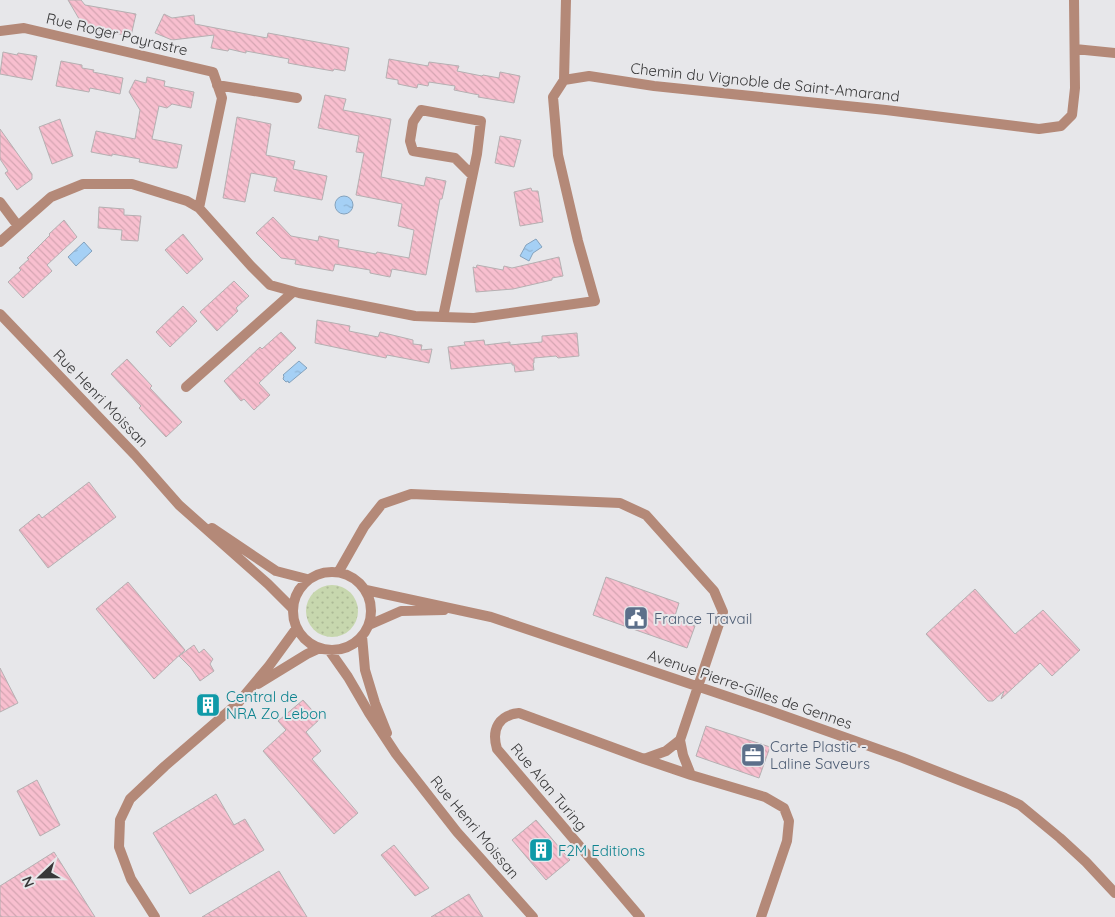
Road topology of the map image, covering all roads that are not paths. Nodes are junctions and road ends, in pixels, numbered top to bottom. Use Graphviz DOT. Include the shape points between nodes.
graph roads {
  1 [pos="566,0"];
  2 [pos="1074,0"];
  3 [pos="0,31"];
  4 [pos="1075,49"];
  5 [pos="1115,53"];
  6 [pos="564,80"];
  7 [pos="218,85"];
  8 [pos="298,98"];
  9 [pos="472,175"];
  10 [pos="0,202"];
  11 [pos="199,208"];
  12 [pos="18,226"];
  13 [pos="0,242"];
  14 [pos="293,292"];
  15 [pos="0,314"];
  16 [pos="443,317"];
  17 [pos="186,387"];
  18 [pos="179,505"];
  19 [pos="339,572"];
  20 [pos="307,580"];
  21 [pos="366,590"];
  22 [pos="292,608"];
  23 [pos="458,609"];
  24 [pos="369,625"];
  25 [pos="296,628"];
  26 [pos="362,636"];
  27 [pos="325,649"];
  28 [pos="253,687"];
  29 [pos="698,687"];
  30 [pos="680,740"];
  31 [pos="396,754"];
  32 [pos="644,759"];
  33 [pos="691,775"];
  34 [pos="1115,893"];
  35 [pos="156,917"];
  36 [pos="533,917"];
  37 [pos="640,917"];
  38 [pos="761,917"];
  1 -- 6 [label="street"];
  2 -- 4 [label="street, Chemin du Vignoble de Saint-Amarand"];
  3 -- 7 [label="street, Rue Roger Payrastre" via="24,28 212,72"];
  4 -- 5 [label="street"];
  4 -- 6 [label="street, Chemin du Vignoble de Saint-Amarand" via="1072,115 1061,126 1039,129 590,76"];
  6 -- 16 [label="street" via="553,96 558,155 595,301 474,318"];
  7 -- 8 [label="street"];
  7 -- 11 [label="street" via="222,98"];
  9 -- 9 [label="street" via="481,121 421,110 413,122 410,141 413,151 455,158"];
  9 -- 16 [label="street"];
  10 -- 12 [label="street"];
  11 -- 12 [label="street" via="187,201 132,184 83,184 51,197"];
  11 -- 14 [label="street" via="270,285"];
  12 -- 13 [label="street"];
  14 -- 16 [label="street" via="415,316"];
  14 -- 17 [label="street"];
  15 -- 18 [label="street, Rue Henri Moissan"];
  18 -- 20 [label="street, Rue Henri Moissan" via="276,571"];
  18 -- 22 [label="street, Rue Henri Moissan"];
  19 -- 20 [label="street" via="327,571"];
  19 -- 21 [label="street" via="354,578"];
  19 -- 29 [label="street" via="364,527 382,504 411,494 620,503 646,515 714,591 723,612"];
  20 -- 22 [label="street" via="294,597"];
  21 -- 23 [label="street, Avenue Pierre-Gilles de Gennes"];
  21 -- 24 [label="street" via="370,601"];
  22 -- 25 [label="street"];
  23 -- 24 [label="street, Avenue Pierre-Gilles de Gennes" via="401,611"];
  23 -- 29 [label="street, Avenue Pierre-Gilles de Gennes" via="492,617"];
  24 -- 26 [label="street"];
  25 -- 27 [label="street" via="310,644"];
  25 -- 28 [label="street"];
  26 -- 27 [label="street" via="342,649"];
  26 -- 31 [label="street, Rue Henri Moissan" via="365,670"];
  27 -- 28 [label="street" via="307,654"];
  27 -- 31 [label="street, Rue Henri Moissan" via="348,677"];
  28 -- 35 [label="street" via="130,799 120,820 119,847 131,879"];
  29 -- 30 [label="street"];
  29 -- 34 [label="street, Avenue Pierre-Gilles de Gennes" via="903,758 1020,805 1086,862"];
  30 -- 32 [label="street" via="666,751"];
  30 -- 33 [label="street"];
  31 -- 36 [label="street, Rue Henri Moissan" via="457,832"];
  32 -- 33 [label="street, Rue Alan Turing"];
  32 -- 37 [label="street, Rue Alan Turing" via="520,713 504,718 495,731 497,749"];
  33 -- 38 [label="street, Rue Alan Turing" via="765,797 784,808 789,821 787,841"];
}
